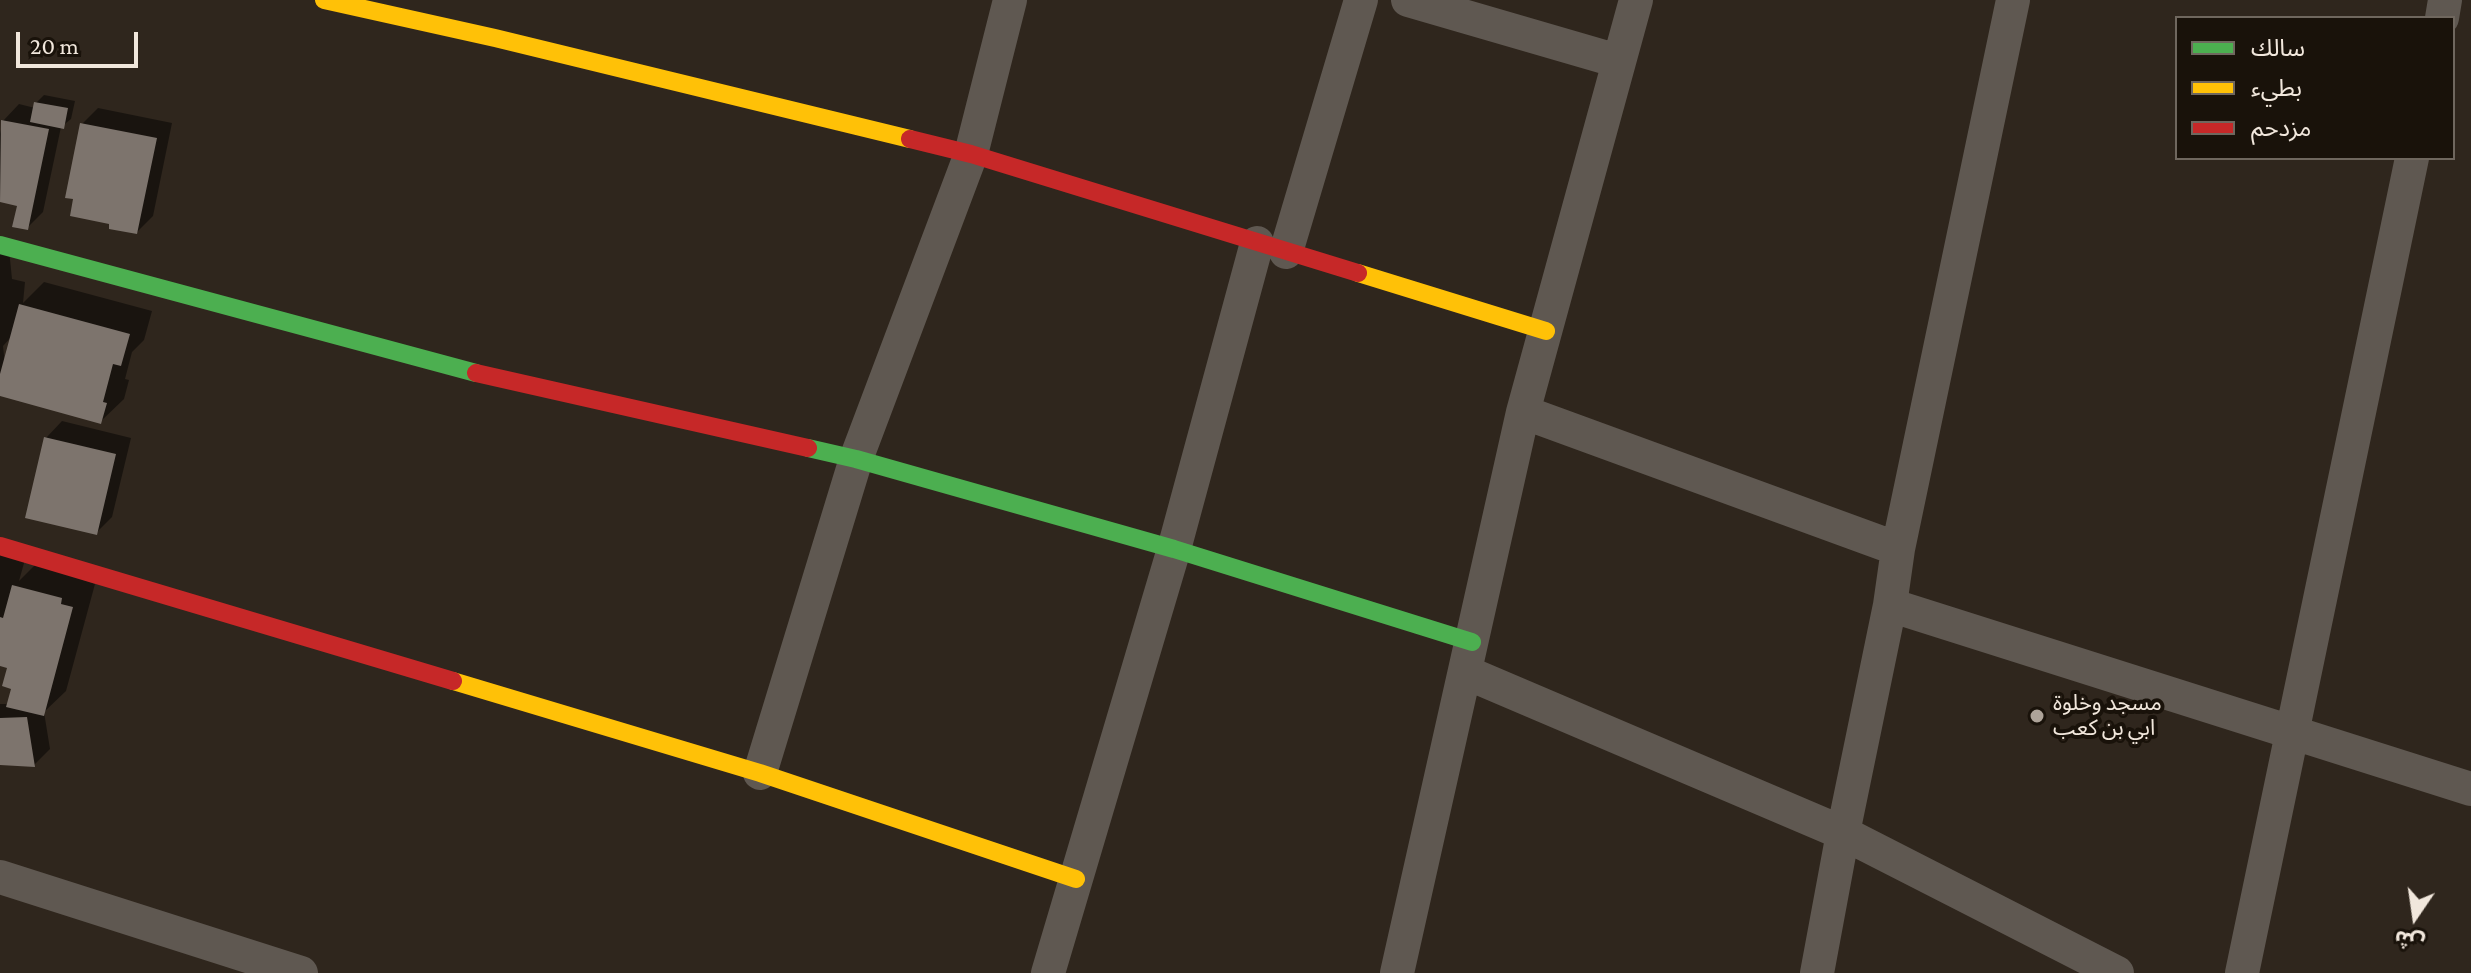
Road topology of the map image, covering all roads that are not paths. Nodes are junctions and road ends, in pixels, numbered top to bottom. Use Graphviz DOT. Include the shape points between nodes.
graph roads {
  1 [pos="324,0"];
  2 [pos="1010,0"];
  3 [pos="1361,0"];
  4 [pos="1408,0"];
  5 [pos="1636,0"];
  6 [pos="2013,0"];
  7 [pos="1618,61"];
  8 [pos="971,154"];
  9 [pos="2412,160"];
  10 [pos="0,245"];
  11 [pos="1271,247"];
  12 [pos="1546,331"];
  13 [pos="1523,412"];
  14 [pos="856,459"];
  15 [pos="0,546"];
  16 [pos="1174,549"];
  17 [pos="1898,549"];
  18 [pos="1890,605"];
  19 [pos="1469,657"];
  20 [pos="2292,733"];
  21 [pos="760,773"];
  22 [pos="2471,789"];
  23 [pos="1843,833"];
  24 [pos="0,877"];
  25 [pos="1076,879"];
  26 [pos="301,973"];
  27 [pos="1048,973"];
  28 [pos="1397,973"];
  29 [pos="1817,973"];
  30 [pos="2117,973"];
  31 [pos="2242,973"];
  1 -- 8 [label="street"];
  2 -- 8 [label="street"];
  3 -- 11 [label="street"];
  4 -- 7 [label="street"];
  5 -- 7 [label="street"];
  6 -- 17 [label="street"];
  7 -- 12 [label="street"];
  8 -- 11 [label="street"];
  8 -- 14 [label="street"];
  9 -- 20 [label="street"];
  10 -- 14 [label="street" via="445,366"];
  11 -- 12 [label="street"];
  11 -- 16 [label="street"];
  12 -- 13 [label="street"];
  13 -- 17 [label="street"];
  13 -- 19 [label="street"];
  14 -- 16 [label="street"];
  14 -- 21 [label="street"];
  15 -- 21 [label="street"];
  16 -- 19 [label="street"];
  16 -- 25 [label="street"];
  17 -- 18 [label="street"];
  18 -- 20 [label="street"];
  18 -- 23 [label="street"];
  19 -- 23 [label="street"];
  19 -- 28 [label="street"];
  20 -- 22 [label="street"];
  20 -- 31 [label="street"];
  21 -- 25 [label="street"];
  23 -- 29 [label="street"];
  23 -- 30 [label="street"];
  24 -- 26 [label="street"];
  25 -- 27 [label="street"];
}
